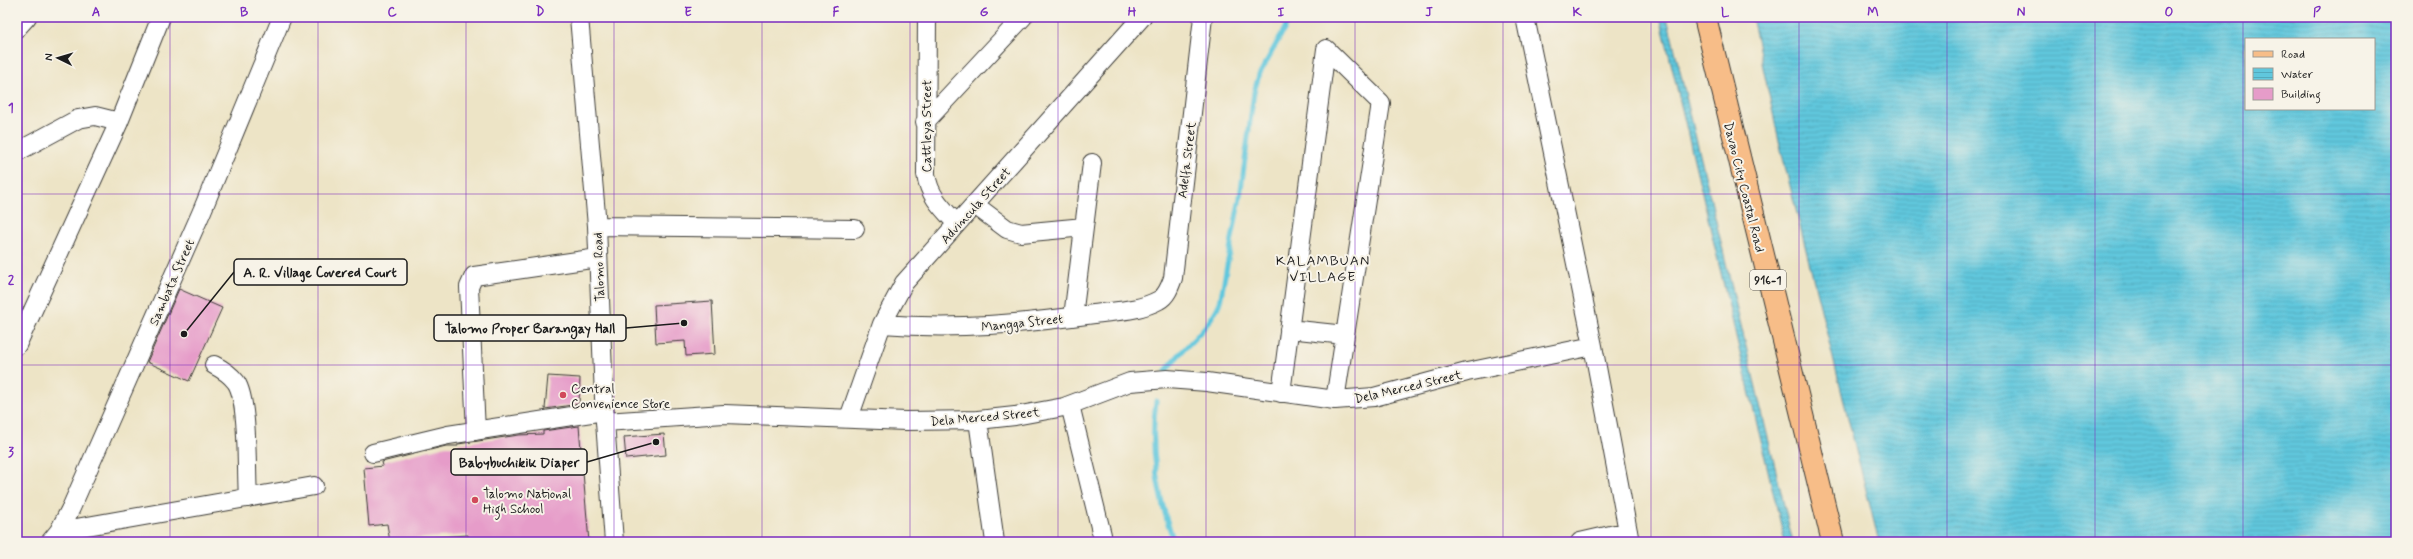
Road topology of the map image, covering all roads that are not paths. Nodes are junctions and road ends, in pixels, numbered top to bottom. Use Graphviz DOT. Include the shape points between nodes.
graph roads {
  1 [pos="26,17"];
  2 [pos="161,17"];
  3 [pos="282,17"];
  4 [pos="579,17"];
  5 [pos="927,17"];
  6 [pos="1023,17"];
  7 [pos="1142,17"];
  8 [pos="1203,17"];
  9 [pos="1525,17"];
  10 [pos="1705,17"];
  11 [pos="17,28"];
  12 [pos="119,122"];
  13 [pos="925,122"];
  14 [pos="17,152"];
  15 [pos="1092,163"];
  16 [pos="975,205"];
  17 [pos="958,224"];
  18 [pos="597,226"];
  19 [pos="1084,227"];
  20 [pos="855,229"];
  21 [pos="598,258"];
  22 [pos="1160,300"];
  23 [pos="1073,317"];
  24 [pos="882,324"];
  25 [pos="1289,329"];
  26 [pos="1345,335"];
  27 [pos="17,345"];
  28 [pos="1593,346"];
  29 [pos="214,365"];
  30 [pos="1281,393"];
  31 [pos="1335,400"];
  32 [pos="1070,405"];
  33 [pos="605,417"];
  34 [pos="849,418"];
  35 [pos="978,420"];
  36 [pos="476,431"];
  37 [pos="373,453"];
  38 [pos="314,486"];
  39 [pos="248,498"];
  40 [pos="1102,535"];
  41 [pos="54,537"];
  42 [pos="1629,537"];
  43 [pos="614,542"];
  44 [pos="995,542"];
  45 [pos="1580,542"];
  46 [pos="1833,542"];
  1 -- 11 [label="street"];
  2 -- 12 [label="street"];
  3 -- 41 [label="street, Sambata Street" via="202,211"];
  4 -- 18 [label="street, Talomo Road"];
  5 -- 13 [label="street, Cattleya Street"];
  6 -- 13 [label="street"];
  7 -- 16 [label="street, Advincula Street"];
  8 -- 22 [label="street, Adelfa Street" via="1172,278 1168,291"];
  9 -- 28 [label="street"];
  10 -- 46 [label="main road, Davao City Coastal Road / 916-1"];
  12 -- 14 [label="street" via="95,116 78,120"];
  12 -- 27 [label="street"];
  13 -- 17 [label="street, Cattleya Street" via="928,188 935,201"];
  15 -- 19 [label="street"];
  16 -- 17 [label="street, Advincula Street"];
  16 -- 19 [label="street" via="1007,229 1021,232"];
  17 -- 24 [label="street, Advincula Street" via="904,284"];
  18 -- 20 [label="street"];
  18 -- 21 [label="street, Talomo Road"];
  19 -- 23 [label="street"];
  21 -- 33 [label="street, Talomo Road"];
  21 -- 36 [label="street" via="474,276 469,287"];
  22 -- 23 [label="street, Mangga Street" via="1132,309"];
  23 -- 24 [label="street, Mangga Street" via="968,327 932,328"];
  24 -- 34 [label="street, Advincula Street"];
  25 -- 26 [label="street"];
  25 -- 26 [label="street" via="1326,49 1381,103"];
  25 -- 30 [label="street"];
  26 -- 31 [label="street"];
  28 -- 31 [label="street, Dela Merced Street" via="1467,372 1374,397"];
  28 -- 42 [label="street"];
  29 -- 39 [label="street" via="229,374 241,394"];
  30 -- 31 [label="street, Dela Merced Street"];
  30 -- 32 [label="street, Dela Merced Street" via="1188,380 1148,380 1113,388"];
  32 -- 35 [label="street, Dela Merced Street" via="1015,416"];
  32 -- 40 [label="street"];
  33 -- 34 [label="street, Dela Merced Street" via="724,414"];
  33 -- 36 [label="street, Dela Merced Street"];
  33 -- 43 [label="street, Talomo Road"];
  34 -- 35 [label="street, Dela Merced Street" via="943,422"];
  35 -- 44 [label="street"];
  36 -- 37 [label="street, Dela Merced Street"];
  38 -- 39 [label="street"];
  39 -- 41 [label="street"];
  42 -- 45 [label="street"];
}
